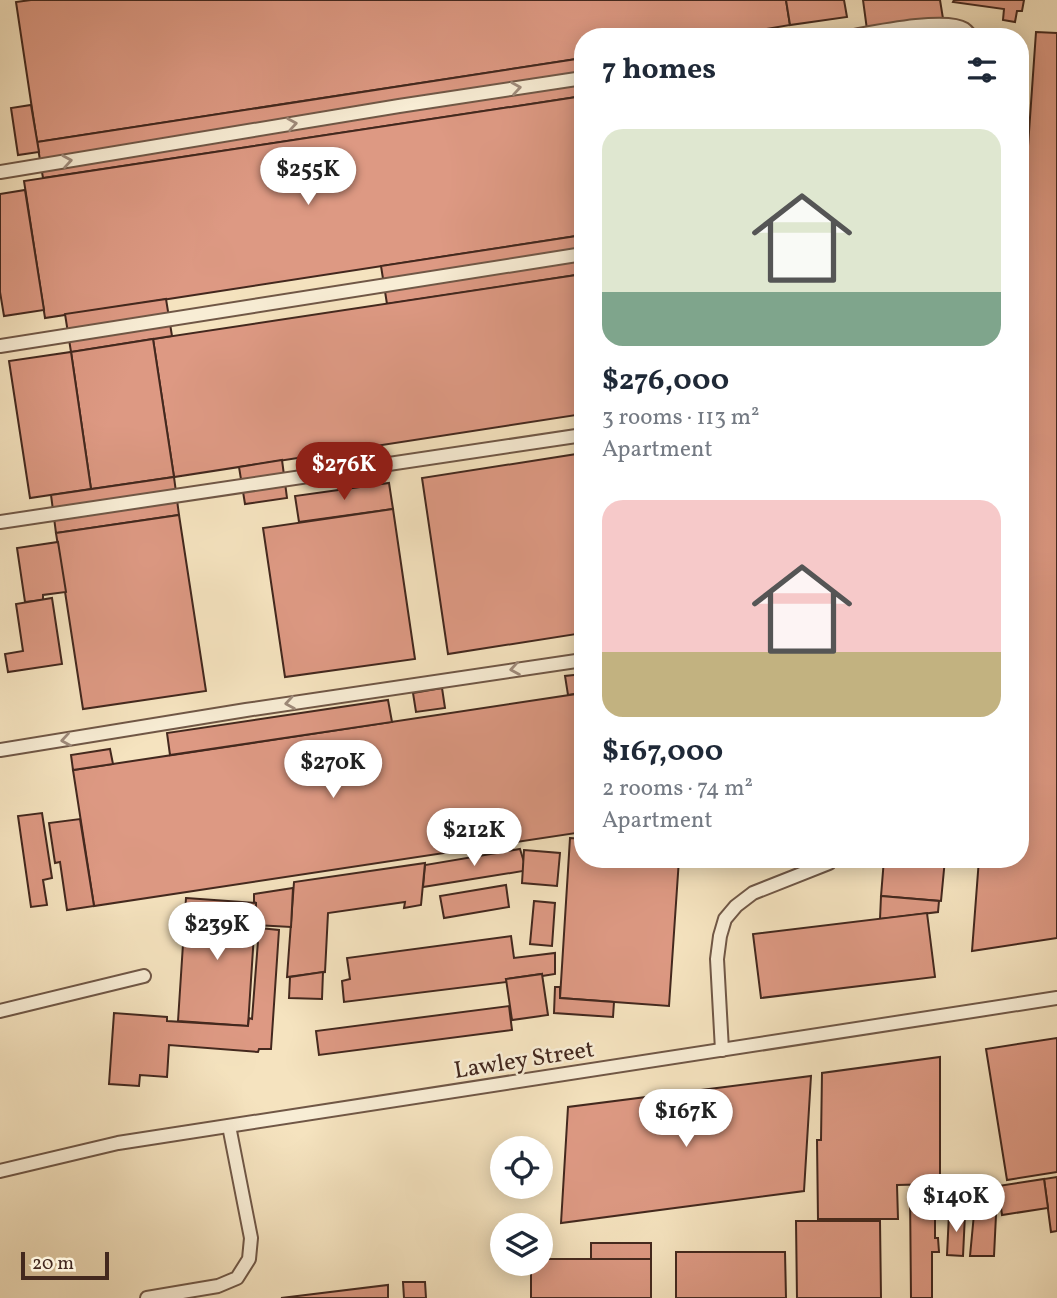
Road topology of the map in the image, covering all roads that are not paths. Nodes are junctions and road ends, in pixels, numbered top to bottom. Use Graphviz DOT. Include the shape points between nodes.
graph roads {
  1 [pos="907,28"];
  2 [pos="963,28"];
  3 [pos="574,79"];
  4 [pos="0,172"];
  5 [pos="574,255"];
  6 [pos="0,346"];
  7 [pos="574,436"];
  8 [pos="0,522"];
  9 [pos="574,661"];
  10 [pos="0,751"];
  11 [pos="816,868"];
  12 [pos="144,976"];
  13 [pos="1057,998"];
  14 [pos="0,1011"];
  15 [pos="722,1050"];
  16 [pos="229,1126"];
  17 [pos="0,1171"];
  18 [pos="147,1298"];
  1 -- 2 [label="lane"];
  4 -- 3 [label="lane, one-way"];
  5 -- 6 [label="lane"];
  7 -- 8 [label="lane"];
  9 -- 10 [label="lane, one-way"];
  11 -- 15 [label="lane" via="753,893 726,919 717,959"];
  12 -- 14 [label="lane"];
  13 -- 15 [label="lane, Lawley Street"];
  15 -- 16 [label="lane, Lawley Street"];
  16 -- 17 [label="lane, Lawley Street" via="118,1143"];
  16 -- 18 [label="lane" via="251,1238 249,1259 237,1278 218,1286"];
}
